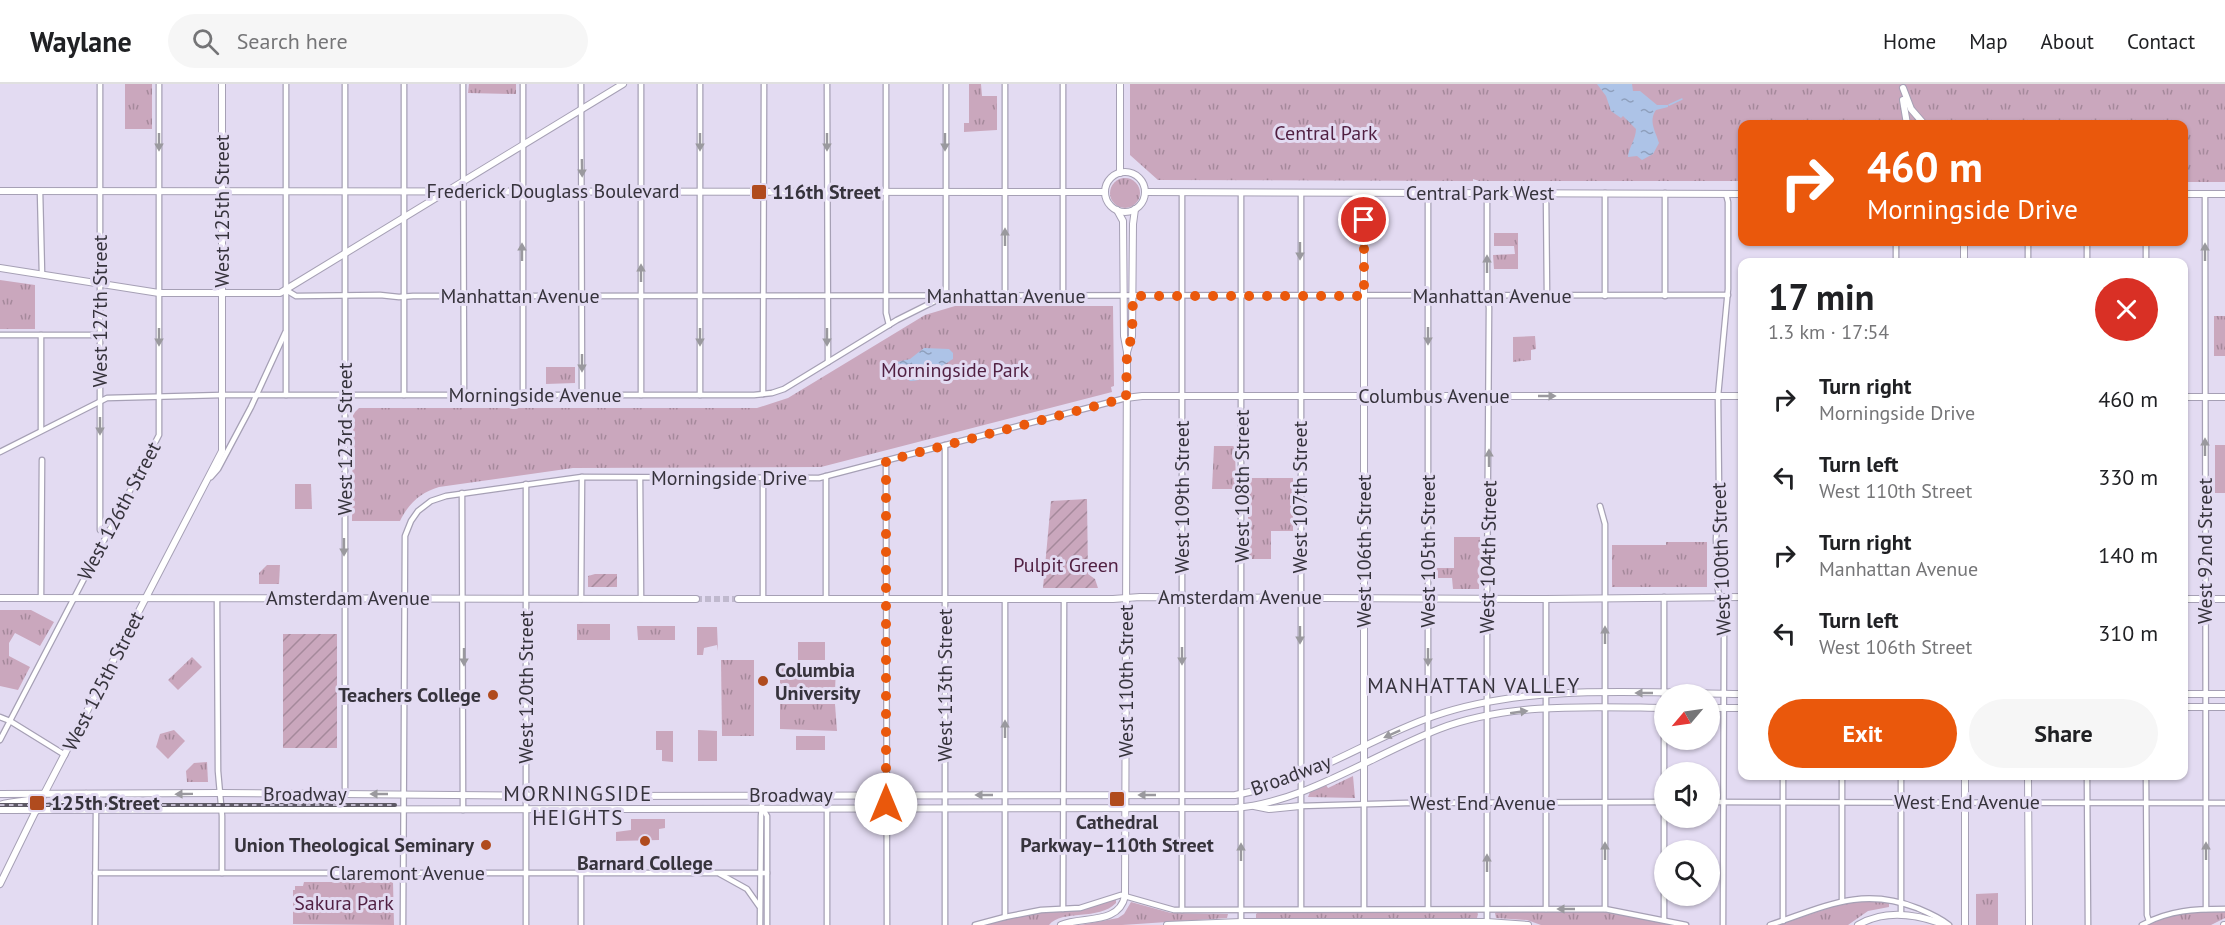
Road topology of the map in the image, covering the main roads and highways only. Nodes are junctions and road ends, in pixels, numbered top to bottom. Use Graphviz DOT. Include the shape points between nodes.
graph roads {
  1 [pos="222,84"];
  2 [pos="623,84"];
  3 [pos="1120,84"];
  4 [pos="1903,86"];
  5 [pos="1907,120"];
  6 [pos="1920,120"];
  7 [pos="1120,173"];
  8 [pos="0,191"];
  9 [pos="448,191"];
  10 [pos="222,192"];
  11 [pos="1105,192"];
  12 [pos="1145,192"];
  13 [pos="1364,193"];
  14 [pos="1738,194"];
  15 [pos="2188,194"];
  16 [pos="2225,194"];
  17 [pos="1135,209"];
  18 [pos="1117,210"];
  19 [pos="0,268"];
  20 [pos="222,293"];
  21 [pos="1127,352"];
  22 [pos="1364,396"];
  23 [pos="1738,396"];
  24 [pos="2188,397"];
  25 [pos="2225,397"];
  26 [pos="1126,398"];
  27 [pos="1126,597"];
  28 [pos="1364,597"];
  29 [pos="1738,597"];
  30 [pos="0,598"];
  31 [pos="146,599"];
  32 [pos="696,599"];
  33 [pos="738,599"];
  34 [pos="2188,599"];
  35 [pos="2225,599"];
  36 [pos="1738,694"];
  37 [pos="2188,694"];
  38 [pos="2225,694"];
  39 [pos="2188,707"];
  40 [pos="2225,707"];
  41 [pos="1654,708"];
  42 [pos="1720,708"];
  43 [pos="1738,708"];
  44 [pos="1364,746"];
  45 [pos="1364,762"];
  46 [pos="1965,780"];
  47 [pos="2028,780"];
  48 [pos="0,794"];
  49 [pos="44,794"];
  50 [pos="86,794"];
  51 [pos="1125,795"];
  52 [pos="580,796"];
  53 [pos="640,796"];
  54 [pos="1364,803"];
  55 [pos="0,805"];
  56 [pos="1250,806"];
  57 [pos="1300,806"];
  58 [pos="640,808"];
  59 [pos="580,809"];
  60 [pos="1125,809"];
  61 [pos="0,810"];
  62 [pos="35,812"];
  63 [pos="0,884"];
  64 [pos="1487,923"];
  65 [pos="1241,924"];
  66 [pos="1061,925"];
  67 [pos="1167,925"];
  68 [pos="1528,925"];
  69 [pos="1858,925"];
  70 [pos="1945,925"];
  71 [pos="1965,925"];
  72 [pos="2029,925"];
  1 -- 10 [label="main road, West 125th Street"];
  2 -- 9 [label="main road"];
  3 -- 7 [label="main road"];
  4 -- 5 [label="main road"];
  4 -- 6 [label="main road" via="1911,109"];
  7 -- 11 [label="main road" via="1110,179"];
  7 -- 12 [label="main road" via="1138,176"];
  8 -- 10 [label="main road, Frederick Douglass Boulevard"];
  9 -- 10 [label="main road, Frederick Douglass Boulevard"];
  9 -- 11 [label="main road, Frederick Douglass Boulevard"];
  9 -- 20 [label="main road" via="286,290"];
  10 -- 20 [label="main road, West 125th Street"];
  11 -- 18 [label="main road" via="1109,204"];
  12 -- 13 [label="main road, Central Park West"];
  12 -- 17 [label="main road"];
  13 -- 14 [label="main road, Central Park West"];
  13 -- 22 [label="main road, West 106th Street"];
  15 -- 16 [label="main road"];
  17 -- 18 [label="main road"];
  17 -- 21 [label="main road, West 110th Street" via="1132,336"];
  18 -- 21 [label="main road, West 110th Street" via="1123,221"];
  19 -- 20 [label="main road" via="159,293"];
  20 -- 31 [label="main road, West 125th Street" via="222,451"];
  21 -- 26 [label="main road, West 110th Street"];
  22 -- 23 [label="main road, Columbus Avenue, one-way"];
  22 -- 26 [label="main road, Columbus Avenue"];
  22 -- 28 [label="main road, West 106th Street"];
  24 -- 25 [label="main road"];
  26 -- 27 [label="main road, West 110th Street"];
  27 -- 28 [label="main road, Amsterdam Avenue"];
  27 -- 33 [label="main road, Amsterdam Avenue"];
  27 -- 51 [label="main road, West 110th Street"];
  28 -- 29 [label="main road, Amsterdam Avenue"];
  28 -- 44 [label="main road, West 106th Street"];
  30 -- 31 [label="main road, Amsterdam Avenue"];
  31 -- 32 [label="main road, Amsterdam Avenue"];
  31 -- 49 [label="main road, West 125th Street"];
  34 -- 35 [label="main road"];
  36 -- 44 [label="main road, Broadway, one-way" via="1546,694 1487,702 1428,718"];
  37 -- 38 [label="main road"];
  39 -- 40 [label="main road"];
  45 -- 41 [label="main road, Broadway, one-way" via="1428,734 1487,716 1546,708"];
  42 -- 43 [label="main road"];
  44 -- 45 [label="main road, West 106th Street"];
  44 -- 51 [label="main road, Broadway, one-way" via="1276,785 1241,794"];
  45 -- 54 [label="main road, West 106th Street"];
  45 -- 56 [label="main road, Broadway" via="1300,791"];
  46 -- 71 [label="main road"];
  47 -- 72 [label="main road"];
  48 -- 49 [label="main road, Broadway"];
  49 -- 50 [label="main road, Broadway"];
  49 -- 55 [label="main road" via="33,800"];
  49 -- 62 [label="main road, West 125th Street"];
  52 -- 50 [label="main road, Broadway, one-way"];
  50 -- 62 [label="main road" via="79,800"];
  51 -- 53 [label="main road, Broadway, one-way"];
  51 -- 60 [label="main road, West 110th Street"];
  52 -- 53 [label="main road, Broadway"];
  52 -- 59 [label="main road"];
  53 -- 58 [label="main road"];
  56 -- 57 [label="main road"];
  56 -- 60 [label="main road, Broadway"];
  58 -- 59 [label="main road, Broadway"];
  58 -- 60 [label="main road, Broadway"];
  59 -- 62 [label="main road, Broadway"];
  60 -- 66 [label="main road, West 110th Street" via="1122,906 1114,914"];
  61 -- 62 [label="main road, Broadway"];
  62 -- 63 [label="main road, West 125th Street"];
  64 -- 65 [label="main road"];
  64 -- 68 [label="main road"];
  65 -- 67 [label="main road"];
  69 -- 70 [label="main road" via="1876,916 1901,915"];
}
